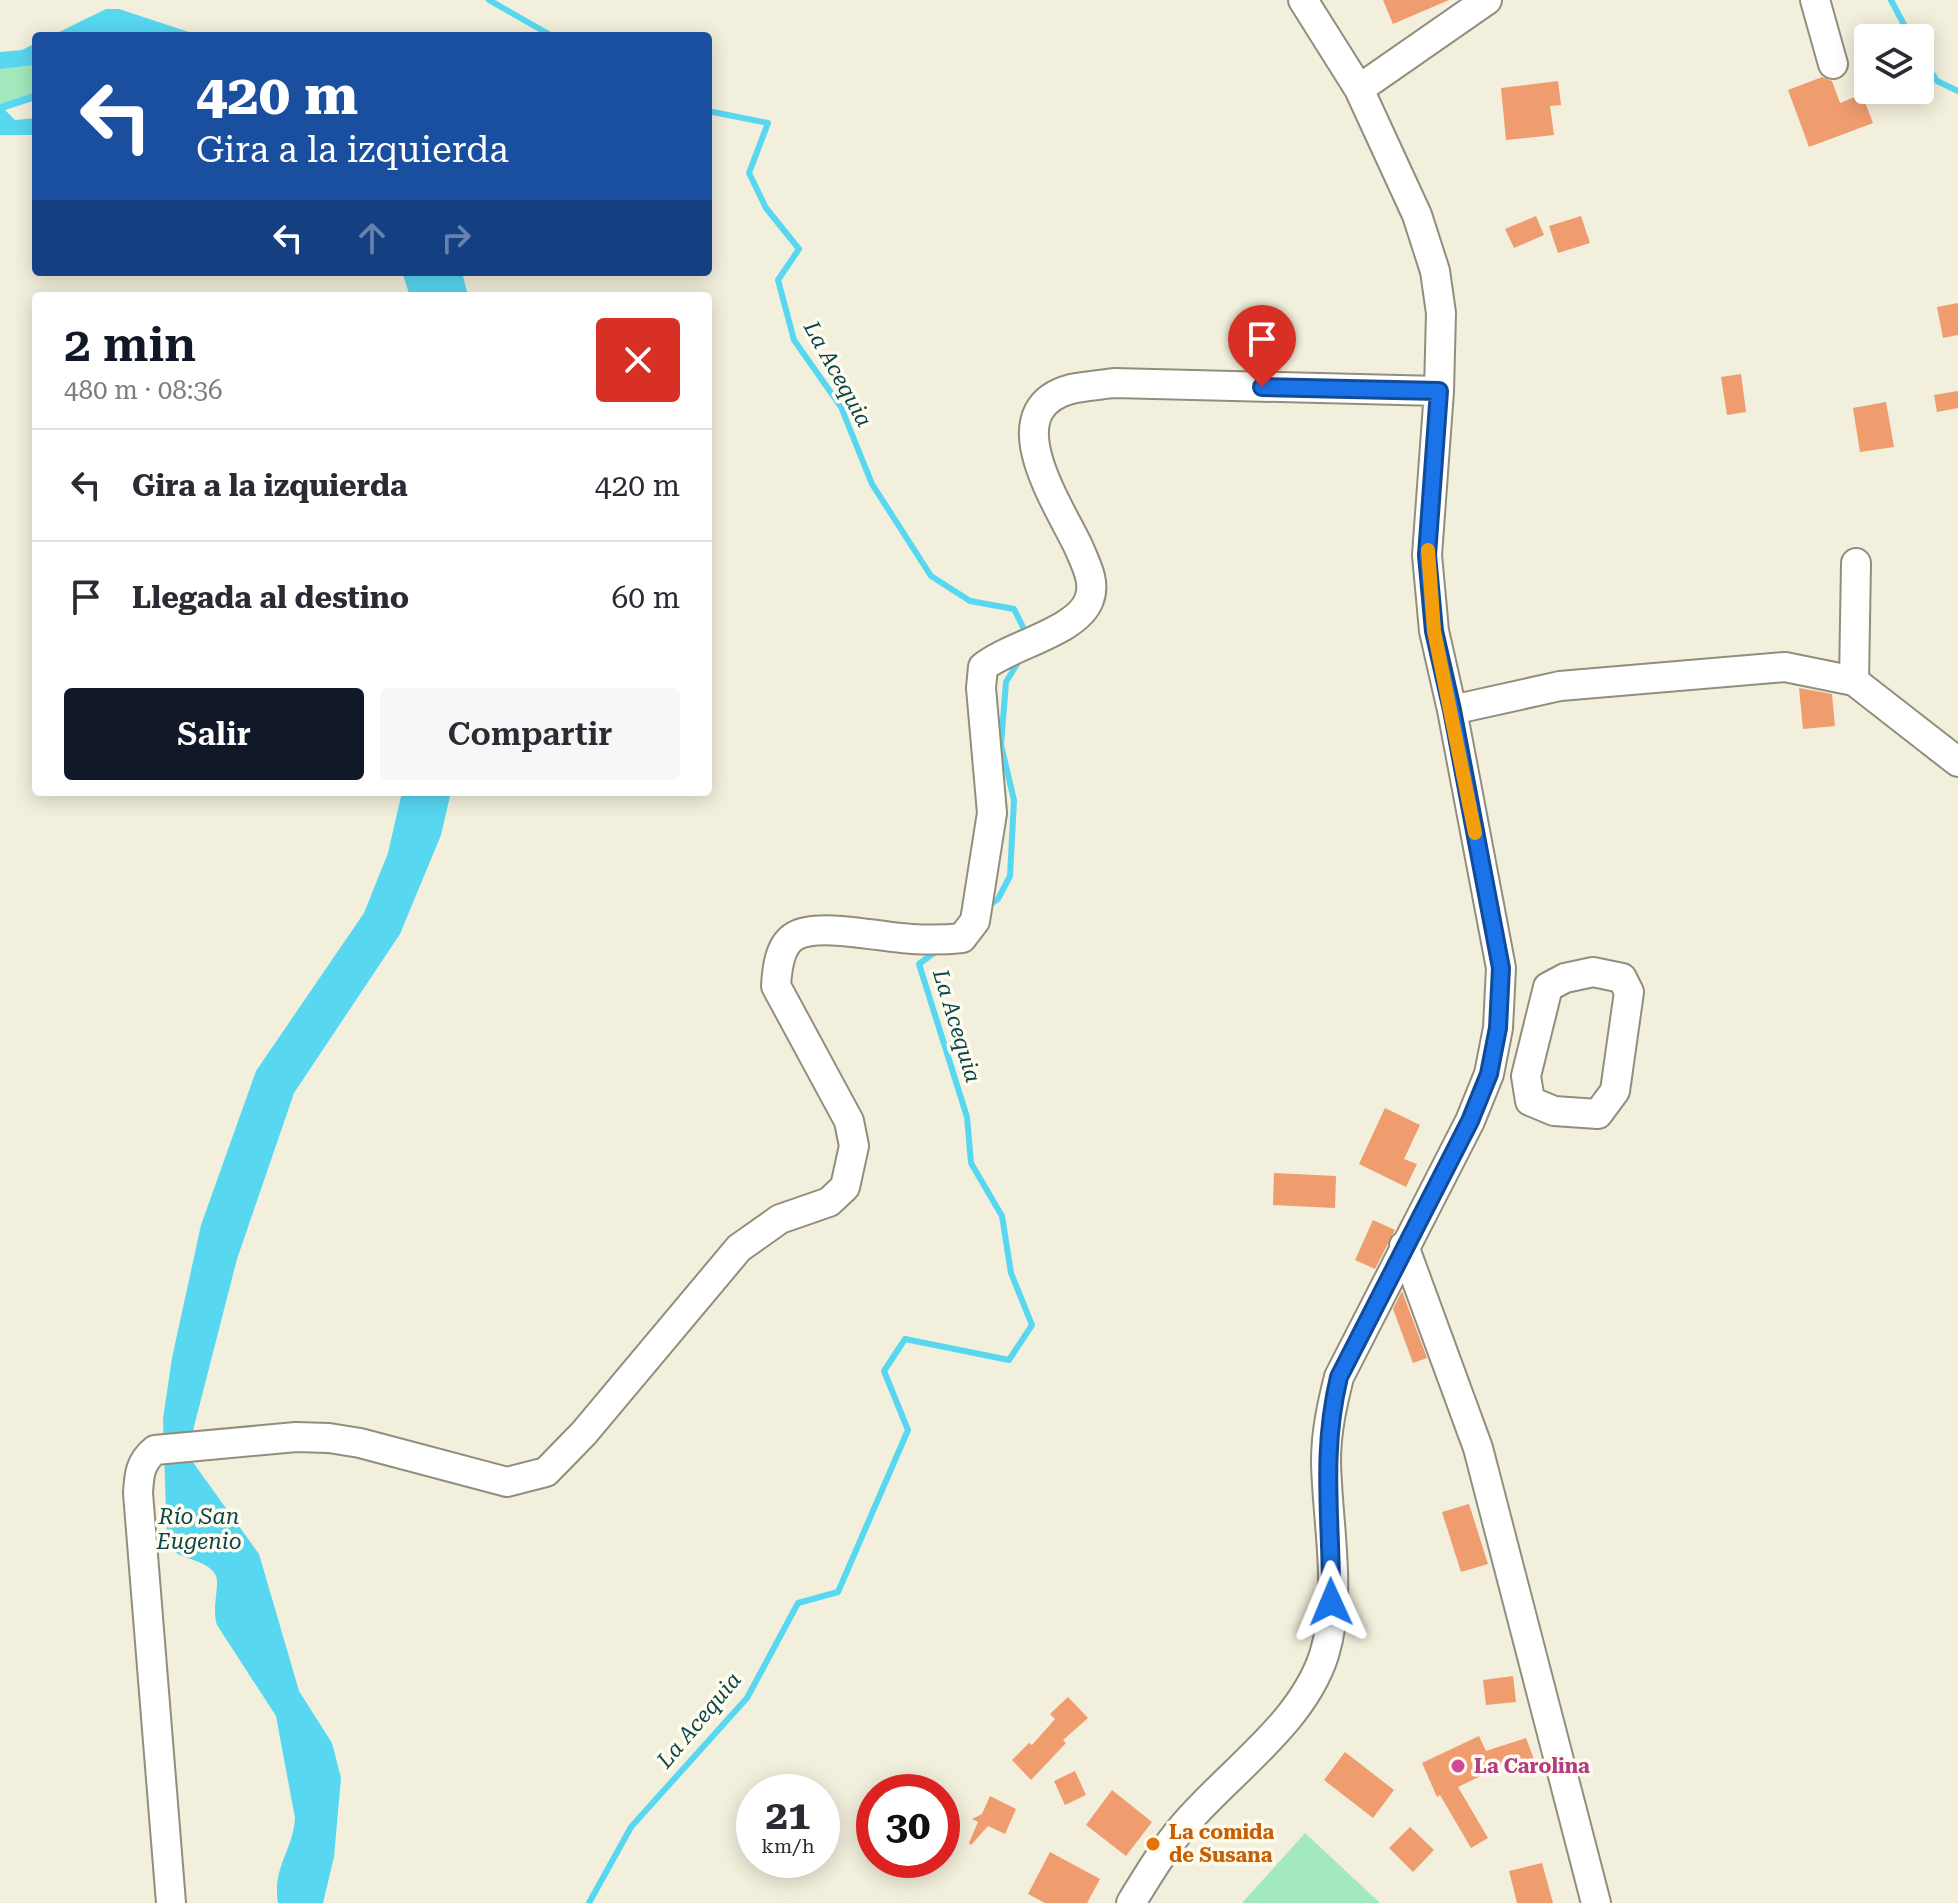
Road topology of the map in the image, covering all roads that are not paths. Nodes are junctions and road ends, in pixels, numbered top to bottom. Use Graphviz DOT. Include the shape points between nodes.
graph roads {
  1 [pos="1303,0"];
  2 [pos="1487,0"];
  3 [pos="1815,0"];
  4 [pos="1833,64"];
  5 [pos="1359,89"];
  6 [pos="1439,391"];
  7 [pos="1856,563"];
  8 [pos="1854,681"];
  9 [pos="1452,710"];
  10 [pos="1958,762"];
  11 [pos="1495,1042"];
  12 [pos="1532,1049"];
  13 [pos="1404,1246"];
  14 [pos="171,1903"];
  15 [pos="1131,1903"];
  16 [pos="1596,1903"];
  1 -- 5 [label="street"];
  2 -- 5 [label="street"];
  3 -- 4 [label="street"];
  5 -- 6 [label="street" via="1417,215 1435,271 1441,313"];
  6 -- 9 [label="street" via="1427,555 1434,631"];
  6 -- 14 [label="street" via="1114,383 1069,390 1046,402 1033,424 1033,451 1091,575 1089,600 1077,618 983,667 992,813 975,921 962,938 938,940 814,930 794,936 777,966 776,986 849,1121 854,1146 845,1187 829,1202 780,1219 739,1248 546,1472 507,1482 329,1438 155,1450 146,1457 138,1493"];
  7 -- 8 [label="street"];
  8 -- 9 [label="street" via="1785,667 1717,671 1560,686"];
  8 -- 10 [label="street"];
  9 -- 11 [label="street" via="1501,968"];
  11 -- 12 [label="street"];
  11 -- 13 [label="street" via="1470,1121"];
  12 -- 12 [label="street" via="1548,987 1593,972 1622,978 1629,992 1615,1091 1598,1114 1554,1111 1530,1101 1526,1076"];
  13 -- 15 [label="street" via="1339,1377 1329,1420 1331,1623 1312,1684 1186,1823"];
  13 -- 16 [label="street" via="1478,1448"];
}
